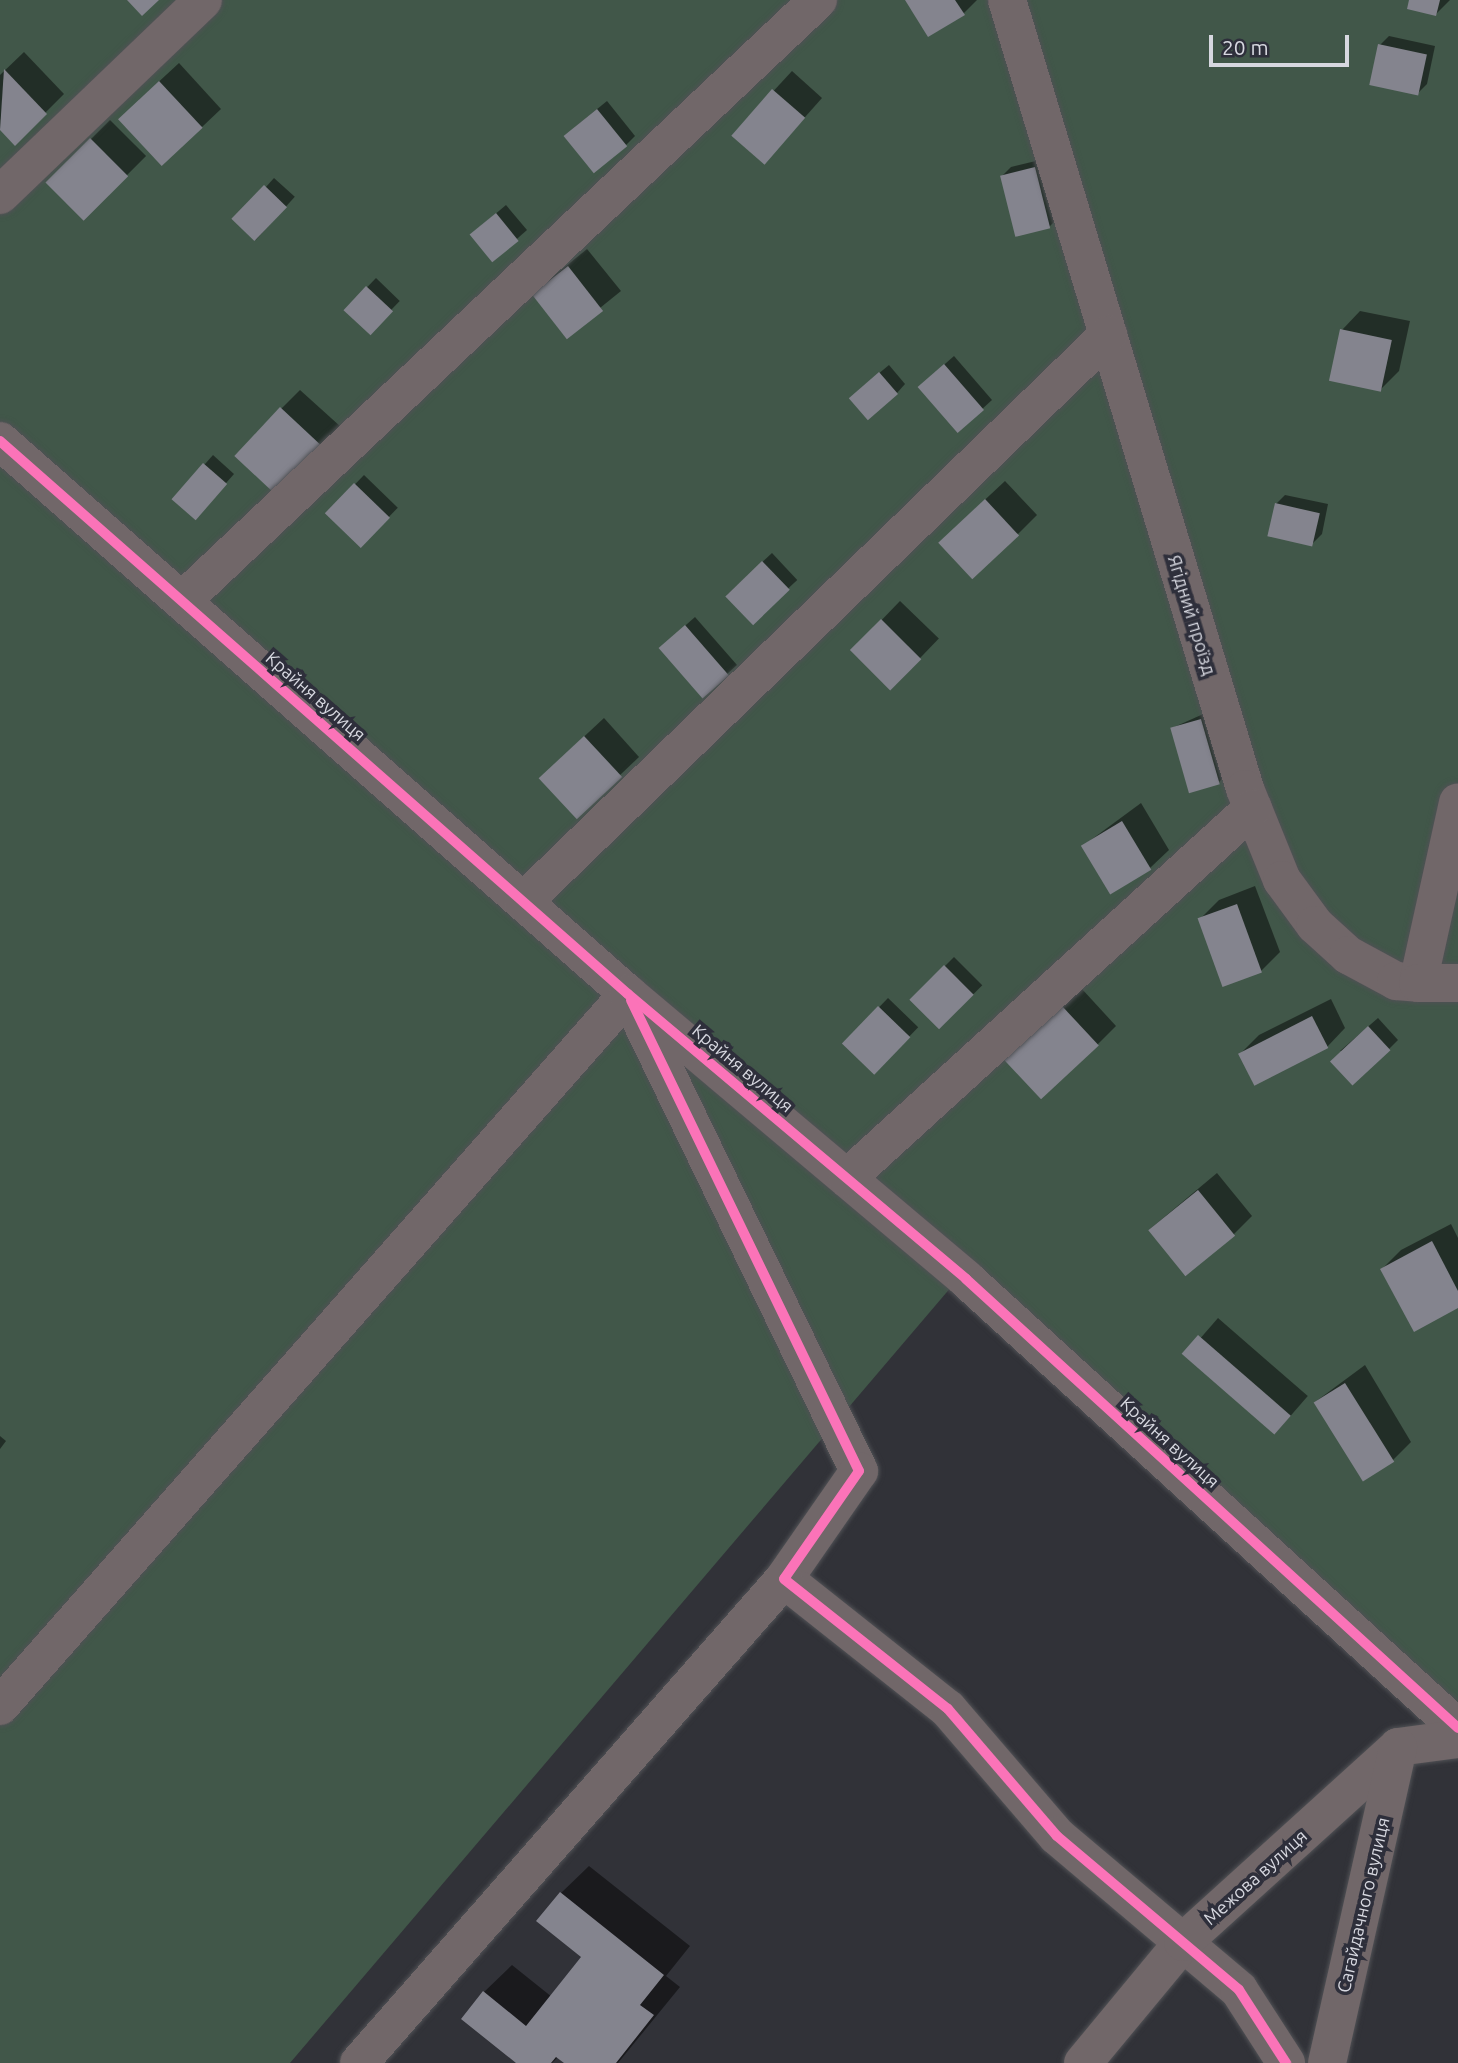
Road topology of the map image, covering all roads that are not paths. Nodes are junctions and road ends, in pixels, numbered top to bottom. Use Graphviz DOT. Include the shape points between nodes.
graph roads {
  1 [pos="203,0"];
  2 [pos="818,0"];
  3 [pos="1007,0"];
  4 [pos="0,195"];
  5 [pos="1108,335"];
  6 [pos="0,441"];
  7 [pos="182,601"];
  8 [pos="1458,802"];
  9 [pos="1253,808"];
  10 [pos="523,902"];
  11 [pos="1458,983"];
  12 [pos="1418,984"];
  13 [pos="628,994"];
  14 [pos="847,1178"];
  15 [pos="784,1579"];
  16 [pos="0,1706"];
  17 [pos="1458,1728"];
  18 [pos="1458,1739"];
  19 [pos="1398,1747"];
  20 [pos="1183,1942"];
  21 [pos="359,2063"];
  22 [pos="1083,2063"];
  23 [pos="1286,2063"];
  24 [pos="1327,2063"];
  1 -- 4 [label="street"];
  2 -- 7 [label="street"];
  3 -- 5 [label="street, Ягідний проїзд"];
  5 -- 9 [label="street, Ягідний проїзд"];
  5 -- 10 [label="street"];
  6 -- 7 [label="street, Крайня вулиця"];
  7 -- 10 [label="street, Крайня вулиця"];
  8 -- 12 [label="street"];
  9 -- 12 [label="street, Ягідний проїзд" via="1282,880 1315,925 1348,955 1396,981"];
  9 -- 14 [label="street"];
  10 -- 13 [label="street, Крайня вулиця"];
  11 -- 12 [label="street, Ягідний проїзд"];
  13 -- 14 [label="street, Крайня вулиця"];
  13 -- 15 [label="street" via="859,1471"];
  13 -- 16 [label="street"];
  14 -- 17 [label="street, Крайня вулиця"];
  15 -- 20 [label="street" via="948,1709 1057,1836"];
  15 -- 21 [label="street"];
  18 -- 19 [label="street"];
  19 -- 20 [label="street, Межова вулиця"];
  19 -- 24 [label="street, Сагайдачного вулиця"];
  20 -- 22 [label="street, Межова вулиця"];
  20 -- 23 [label="street" via="1239,1990"];
}
